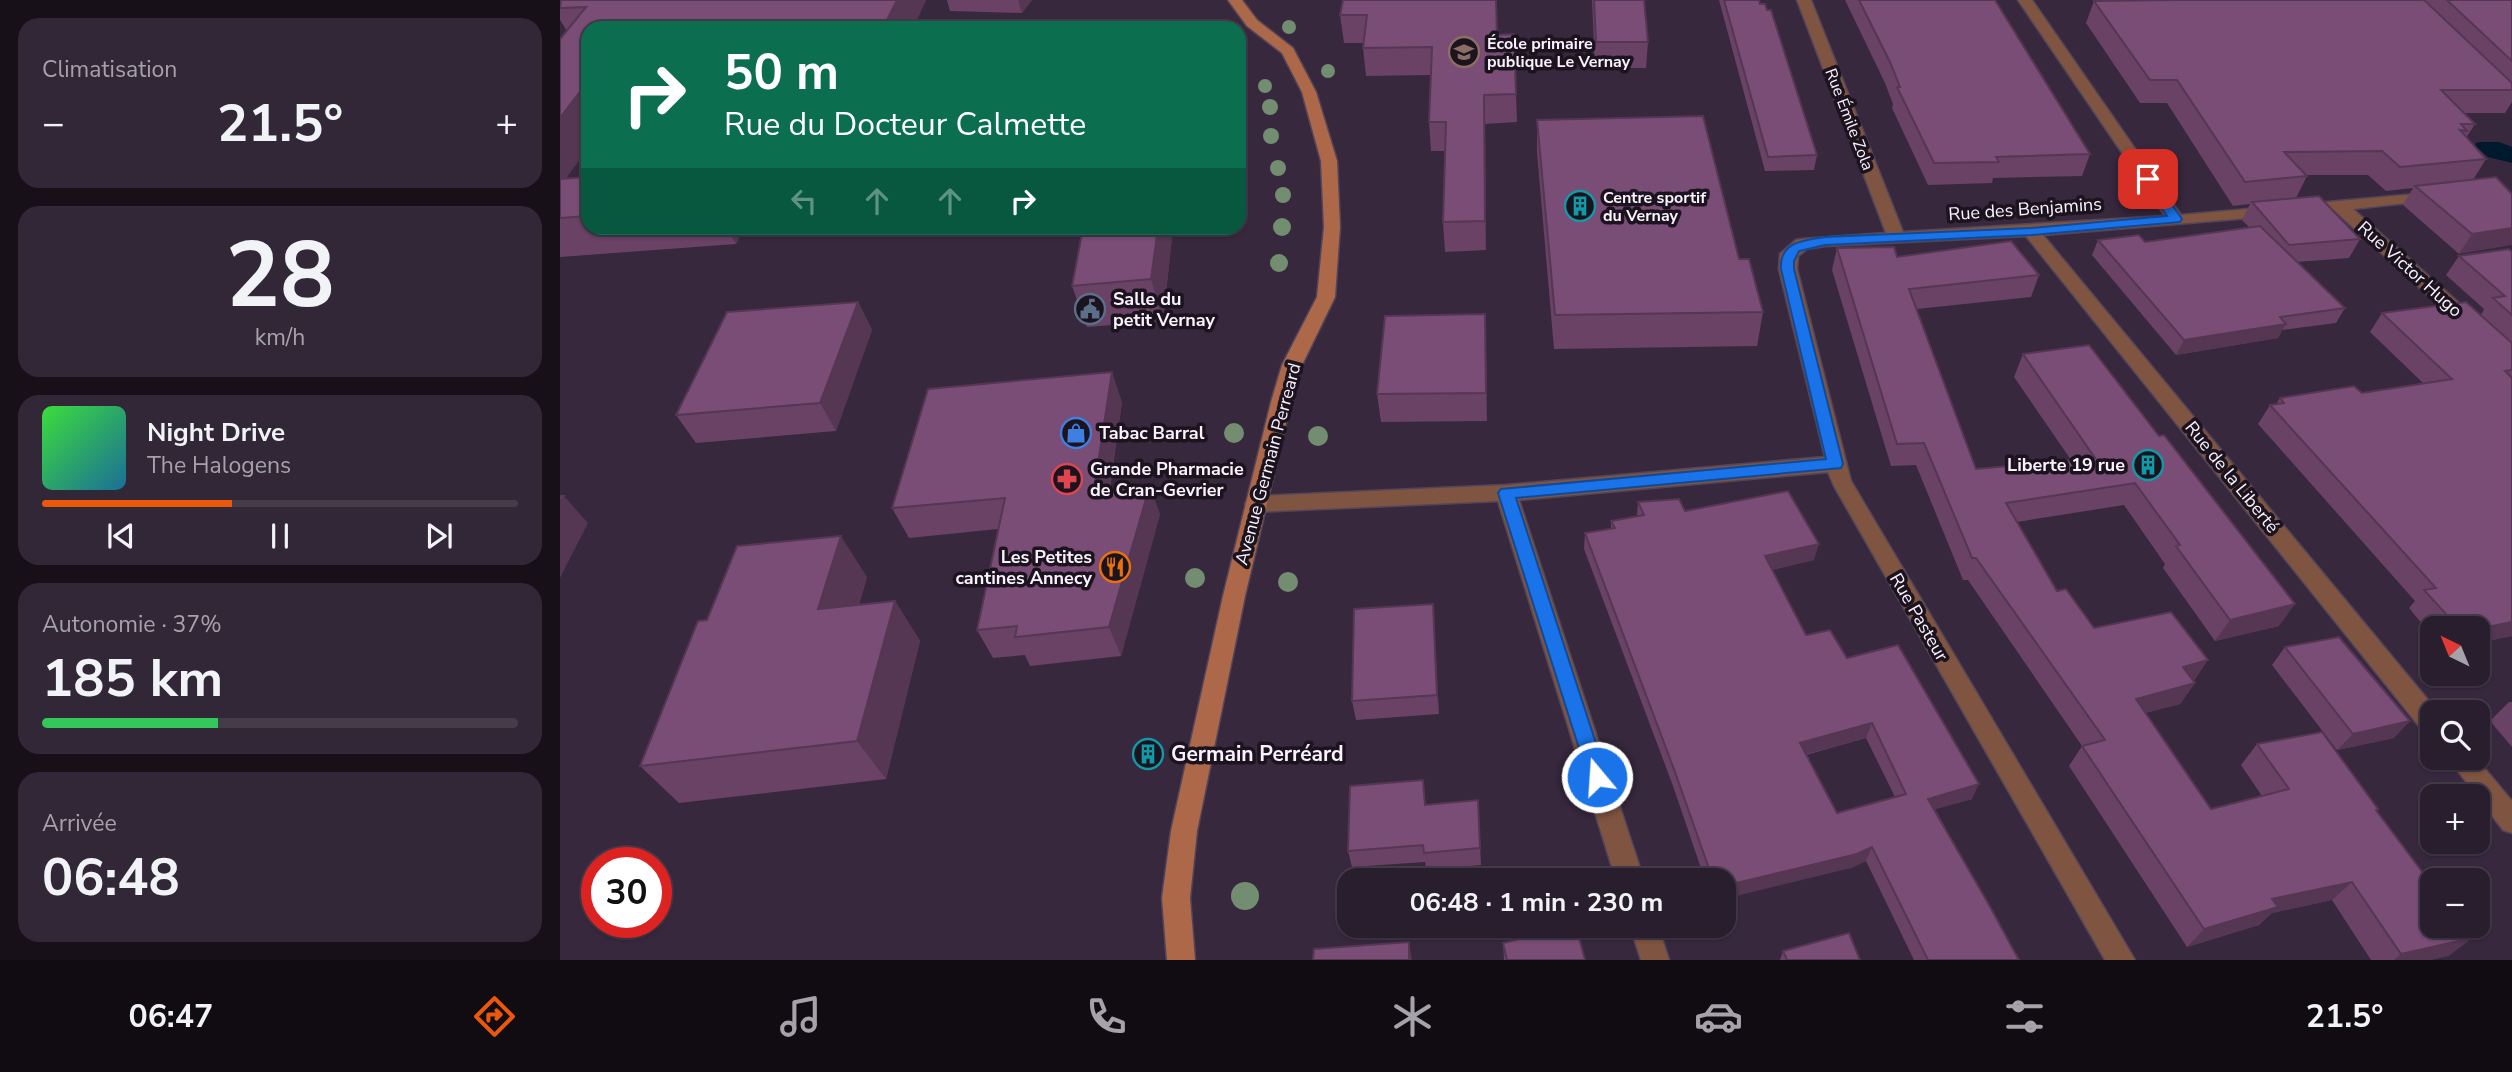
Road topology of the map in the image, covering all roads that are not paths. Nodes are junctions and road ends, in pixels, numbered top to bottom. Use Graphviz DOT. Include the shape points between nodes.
graph roads {
  1 [pos="1235,0"];
  2 [pos="1804,0"];
  3 [pos="2025,0"];
  4 [pos="2446,194"];
  5 [pos="2340,206"];
  6 [pos="2176,219"];
  7 [pos="2031,232"];
  8 [pos="1897,238"];
  9 [pos="1793,249"];
  10 [pos="2512,360"];
  11 [pos="1835,464"];
  12 [pos="1506,493"];
  13 [pos="1256,504"];
  14 [pos="2420,708"];
  15 [pos="2471,770"];
  16 [pos="2512,821"];
  17 [pos="1626,868"];
  18 [pos="1648,938"];
  19 [pos="1181,960"];
  20 [pos="1655,960"];
  21 [pos="2121,960"];
  1 -- 13 [label="main road, Avenue Germain Perreard" via="1247,18 1283,46 1297,66 1324,139 1332,195 1326,297 1292,365"];
  2 -- 8 [label="street, Rue Émile Zola"];
  3 -- 6 [label="street"];
  4 -- 5 [label="street, Rue des Benjamins"];
  5 -- 6 [label="street, Rue des Benjamins"];
  5 -- 10 [label="street, Rue Victor Hugo"];
  6 -- 7 [label="street, Rue des Benjamins"];
  7 -- 8 [label="street, Rue des Benjamins"];
  7 -- 14 [label="street, Rue de la Liberté"];
  8 -- 9 [label="street, Rue des Benjamins" via="1811,242"];
  9 -- 11 [label="street, Rue Pasteur" via="1788,269"];
  11 -- 12 [label="street"];
  11 -- 21 [label="street, Rue Pasteur" via="1848,496"];
  12 -- 13 [label="street"];
  12 -- 17 [label="street"];
  13 -- 19 [label="main road, Avenue Germain Perreard" via="1179,862 1176,898"];
  15 -- 16 [label="street"];
  18 -- 20 [label="street"];
}
